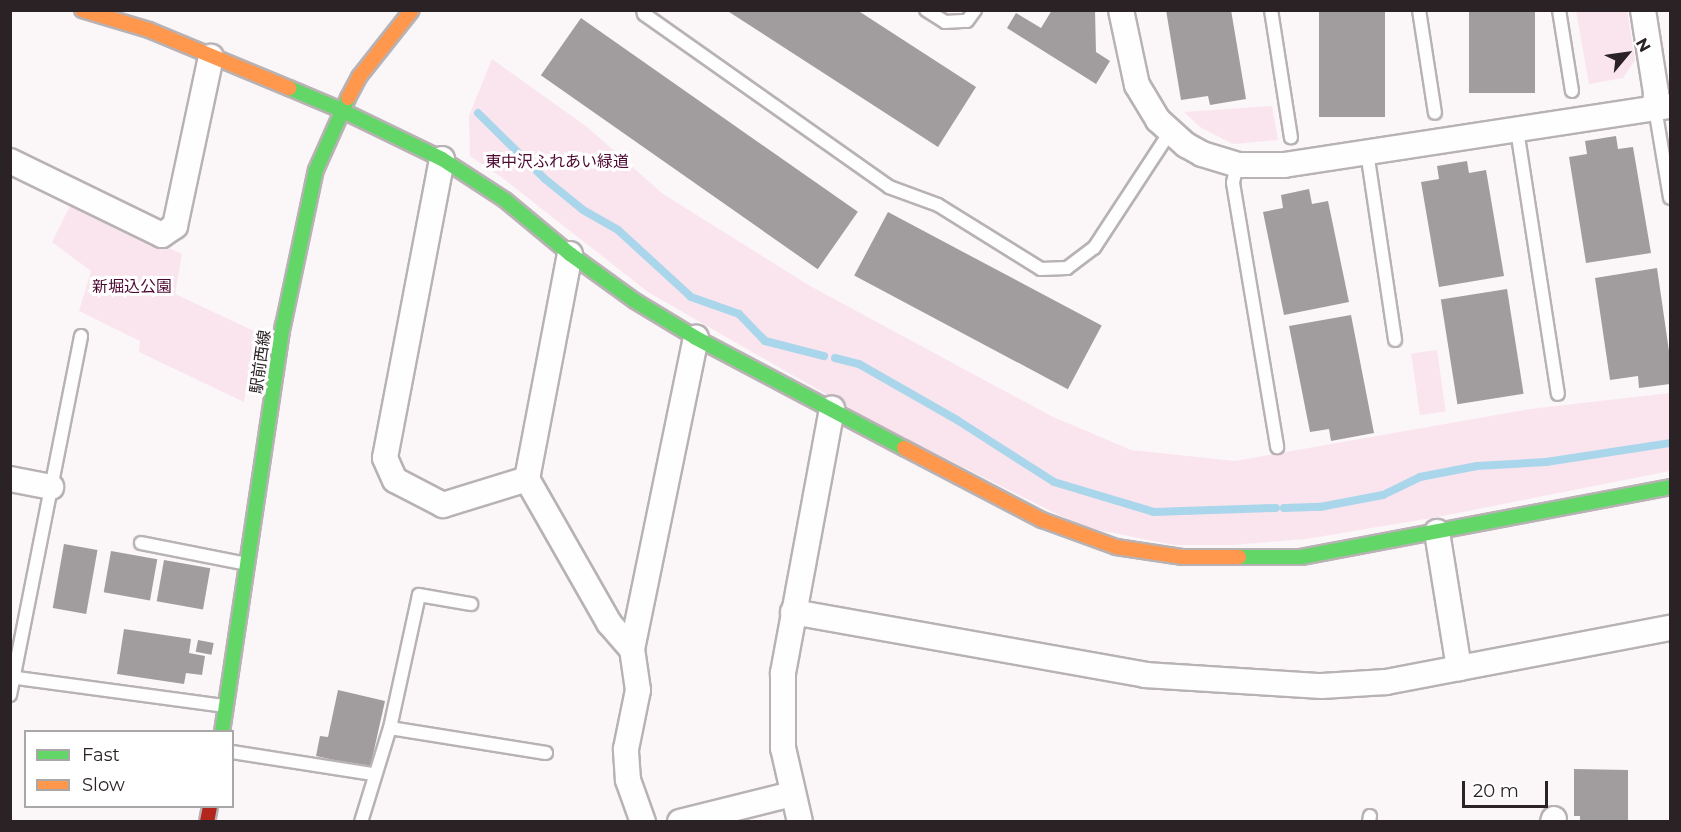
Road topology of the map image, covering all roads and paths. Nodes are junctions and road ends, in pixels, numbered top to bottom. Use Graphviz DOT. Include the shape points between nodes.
graph roads {
  1 [pos="81,10"];
  2 [pos="643,10"];
  3 [pos="926,10"];
  4 [pos="975,10"];
  5 [pos="1121,10"];
  6 [pos="1271,10"];
  7 [pos="1419,10"];
  8 [pos="1559,10"];
  9 [pos="1643,10"];
  10 [pos="407,16"];
  11 [pos="211,57"];
  12 [pos="1572,91"];
  13 [pos="1663,107"];
  14 [pos="341,110"];
  15 [pos="1435,113"];
  16 [pos="1517,130"];
  17 [pos="1170,132"];
  18 [pos="1291,137"];
  19 [pos="1366,153"];
  20 [pos="442,159"];
  21 [pos="10,161"];
  22 [pos="1237,165"];
  23 [pos="1671,198"];
  24 [pos="570,254"];
  25 [pos="81,336"];
  26 [pos="696,338"];
  27 [pos="1395,340"];
  28 [pos="1558,394"];
  29 [pos="832,410"];
  30 [pos="1277,447"];
  31 [pos="10,479"];
  32 [pos="527,479"];
  33 [pos="51,487"];
  34 [pos="1671,487"];
  35 [pos="1437,532"];
  36 [pos="141,543"];
  37 [pos="248,564"];
  38 [pos="471,604"];
  39 [pos="793,612"];
  40 [pos="1671,628"];
  41 [pos="632,649"];
  42 [pos="1460,668"];
  43 [pos="12,677"];
  44 [pos="10,695"];
  45 [pos="226,706"];
  46 [pos="390,728"];
  47 [pos="222,730"];
  48 [pos="234,752"];
  49 [pos="546,753"];
  50 [pos="374,774"];
  51 [pos="792,794"];
  52 [pos="361,822"];
  53 [pos="643,822"];
  54 [pos="680,822"];
  55 [pos="800,822"];
  1 -- 11 [label="street" via="148,30"];
  2 -- 17 [label="lane" via="889,187 938,205 1041,269 1067,268 1094,248"];
  3 -- 4 [label="lane" via="945,22 967,21"];
  5 -- 17 [label="street" via="1137,85"];
  6 -- 18 [label="lane"];
  7 -- 15 [label="lane"];
  8 -- 12 [label="lane"];
  9 -- 13 [label="street" via="1656,93"];
  10 -- 14 [label="street, 駅前西線" via="359,77"];
  11 -- 14 [label="street"];
  11 -- 21 [label="street" via="175,226 162,235"];
  13 -- 16 [label="street"];
  13 -- 23 [label="lane"];
  14 -- 20 [label="street"];
  14 -- 37 [label="street, 駅前西線" via="316,170 297,251"];
  16 -- 19 [label="street"];
  16 -- 28 [label="lane"];
  17 -- 22 [label="street" via="1202,154"];
  19 -- 22 [label="street" via="1284,165"];
  19 -- 27 [label="lane"];
  20 -- 24 [label="street" via="505,200"];
  20 -- 32 [label="street" via="385,458 395,480 443,505"];
  22 -- 30 [label="lane" via="1233,183"];
  24 -- 26 [label="street" via="635,301"];
  24 -- 32 [label="street"];
  25 -- 33 [label="lane"];
  26 -- 29 [label="street"];
  26 -- 41 [label="street"];
  29 -- 35 [label="street" via="1042,520 1116,547 1183,557 1301,558"];
  29 -- 39 [label="street"];
  31 -- 33 [label="street"];
  32 -- 41 [label="street" via="609,623"];
  33 -- 43 [label="lane"];
  34 -- 35 [label="street"];
  35 -- 42 [label="street"];
  36 -- 37 [label="lane"];
  37 -- 45 [label="street, 駅前西線"];
  38 -- 46 [label="lane" via="419,595"];
  39 -- 42 [label="street" via="1145,675 1322,686 1386,682"];
  39 -- 51 [label="street" via="783,673 783,748"];
  40 -- 42 [label="street"];
  41 -- 53 [label="street" via="638,690 626,749 628,780"];
  43 -- 44 [label="lane"];
  43 -- 45 [label="lane"];
  45 -- 47 [label="street, 駅前西線"];
  46 -- 49 [label="lane"];
  46 -- 50 [label="lane"];
  48 -- 50 [label="lane"];
  50 -- 52 [label="lane"];
  51 -- 54 [label="street"];
  51 -- 55 [label="street"];
}
